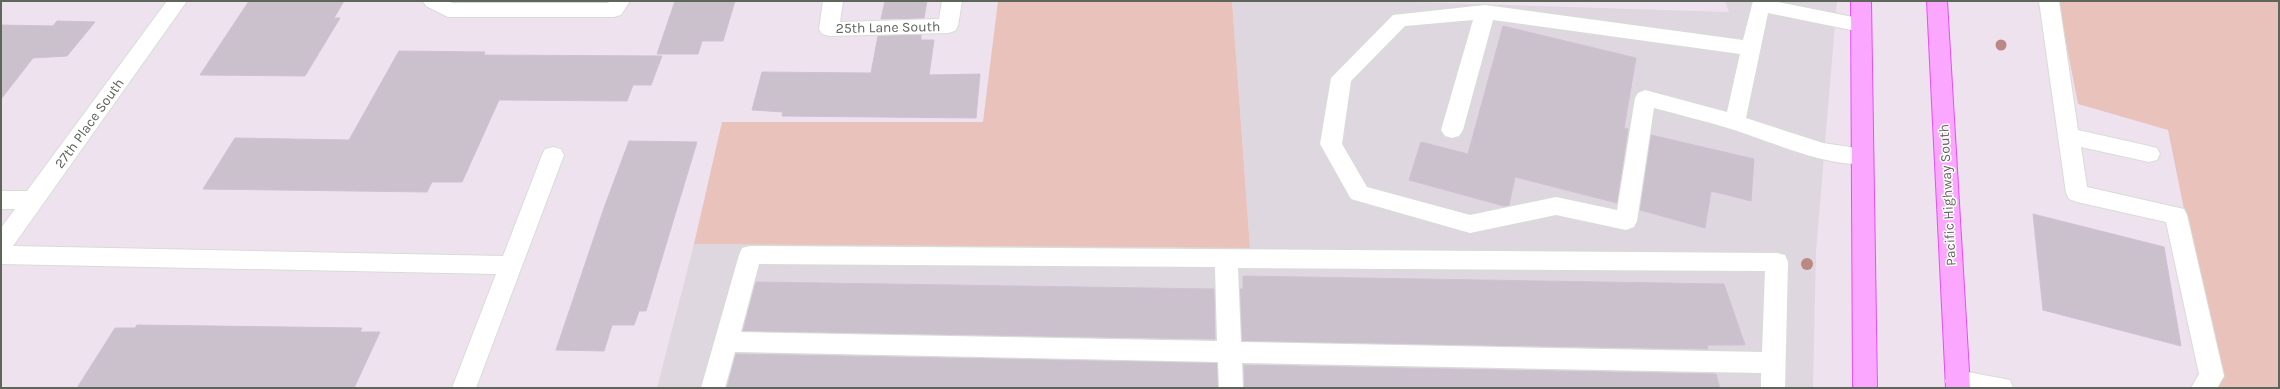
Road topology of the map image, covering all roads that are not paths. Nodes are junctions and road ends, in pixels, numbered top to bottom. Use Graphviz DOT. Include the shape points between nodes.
graph roads {
  1 [pos="177,1"];
  2 [pos="433,1"];
  3 [pos="620,1"];
  4 [pos="833,1"];
  5 [pos="952,1"];
  6 [pos="1861,1"];
  7 [pos="1937,1"];
  8 [pos="2049,1"];
  9 [pos="1485,12"];
  10 [pos="1861,25"];
  11 [pos="1750,48"];
  12 [pos="1735,122"];
  13 [pos="1452,130"];
  14 [pos="2068,136"];
  15 [pos="2149,154"];
  16 [pos="553,155"];
  17 [pos="1862,156"];
  18 [pos="1,200"];
  19 [pos="32,200"];
  20 [pos="1,245"];
  21 [pos="1,255"];
  22 [pos="1226,258"];
  23 [pos="511,265"];
  24 [pos="726,342"];
  25 [pos="1229,352"];
  26 [pos="1774,363"];
  27 [pos="1958,384"];
  28 [pos="464,388"];
  29 [pos="713,388"];
  30 [pos="1231,388"];
  31 [pos="1773,388"];
  32 [pos="1865,388"];
  33 [pos="2001,388"];
  34 [pos="2203,388"];
  1 -- 19 [label="street, 27th Place South"];
  2 -- 3 [label="street" via="448,10 614,10"];
  4 -- 5 [label="street, 25th Lane South" via="829,29 948,26"];
  6 -- 10 [label="main road"];
  7 -- 27 [label="main road, Pacific Highway South"];
  8 -- 14 [label="street"];
  9 -- 11 [label="street"];
  9 -- 12 [label="street" via="1400,20 1341,78 1331,144 1359,193 1470,224 1556,206 1626,221 1645,98"];
  9 -- 13 [label="street"];
  10 -- 11 [label="street" via="1760,5"];
  10 -- 17 [label="main road"];
  11 -- 12 [label="street"];
  12 -- 17 [label="street" via="1822,151"];
  14 -- 15 [label="street"];
  14 -- 34 [label="street" via="2077,193 2176,215 2212,376"];
  16 -- 23 [label="street"];
  17 -- 32 [label="main road"];
  18 -- 19 [label="street"];
  19 -- 20 [label="street, 27th Place South"];
  21 -- 23 [label="street"];
  22 -- 24 [label="street" via="750,255"];
  22 -- 25 [label="street"];
  22 -- 26 [label="street" via="1777,262"];
  23 -- 28 [label="street"];
  24 -- 25 [label="street"];
  24 -- 29 [label="street"];
  25 -- 26 [label="street"];
  25 -- 30 [label="street"];
  26 -- 31 [label="street"];
  27 -- 33 [label="street"];
}
